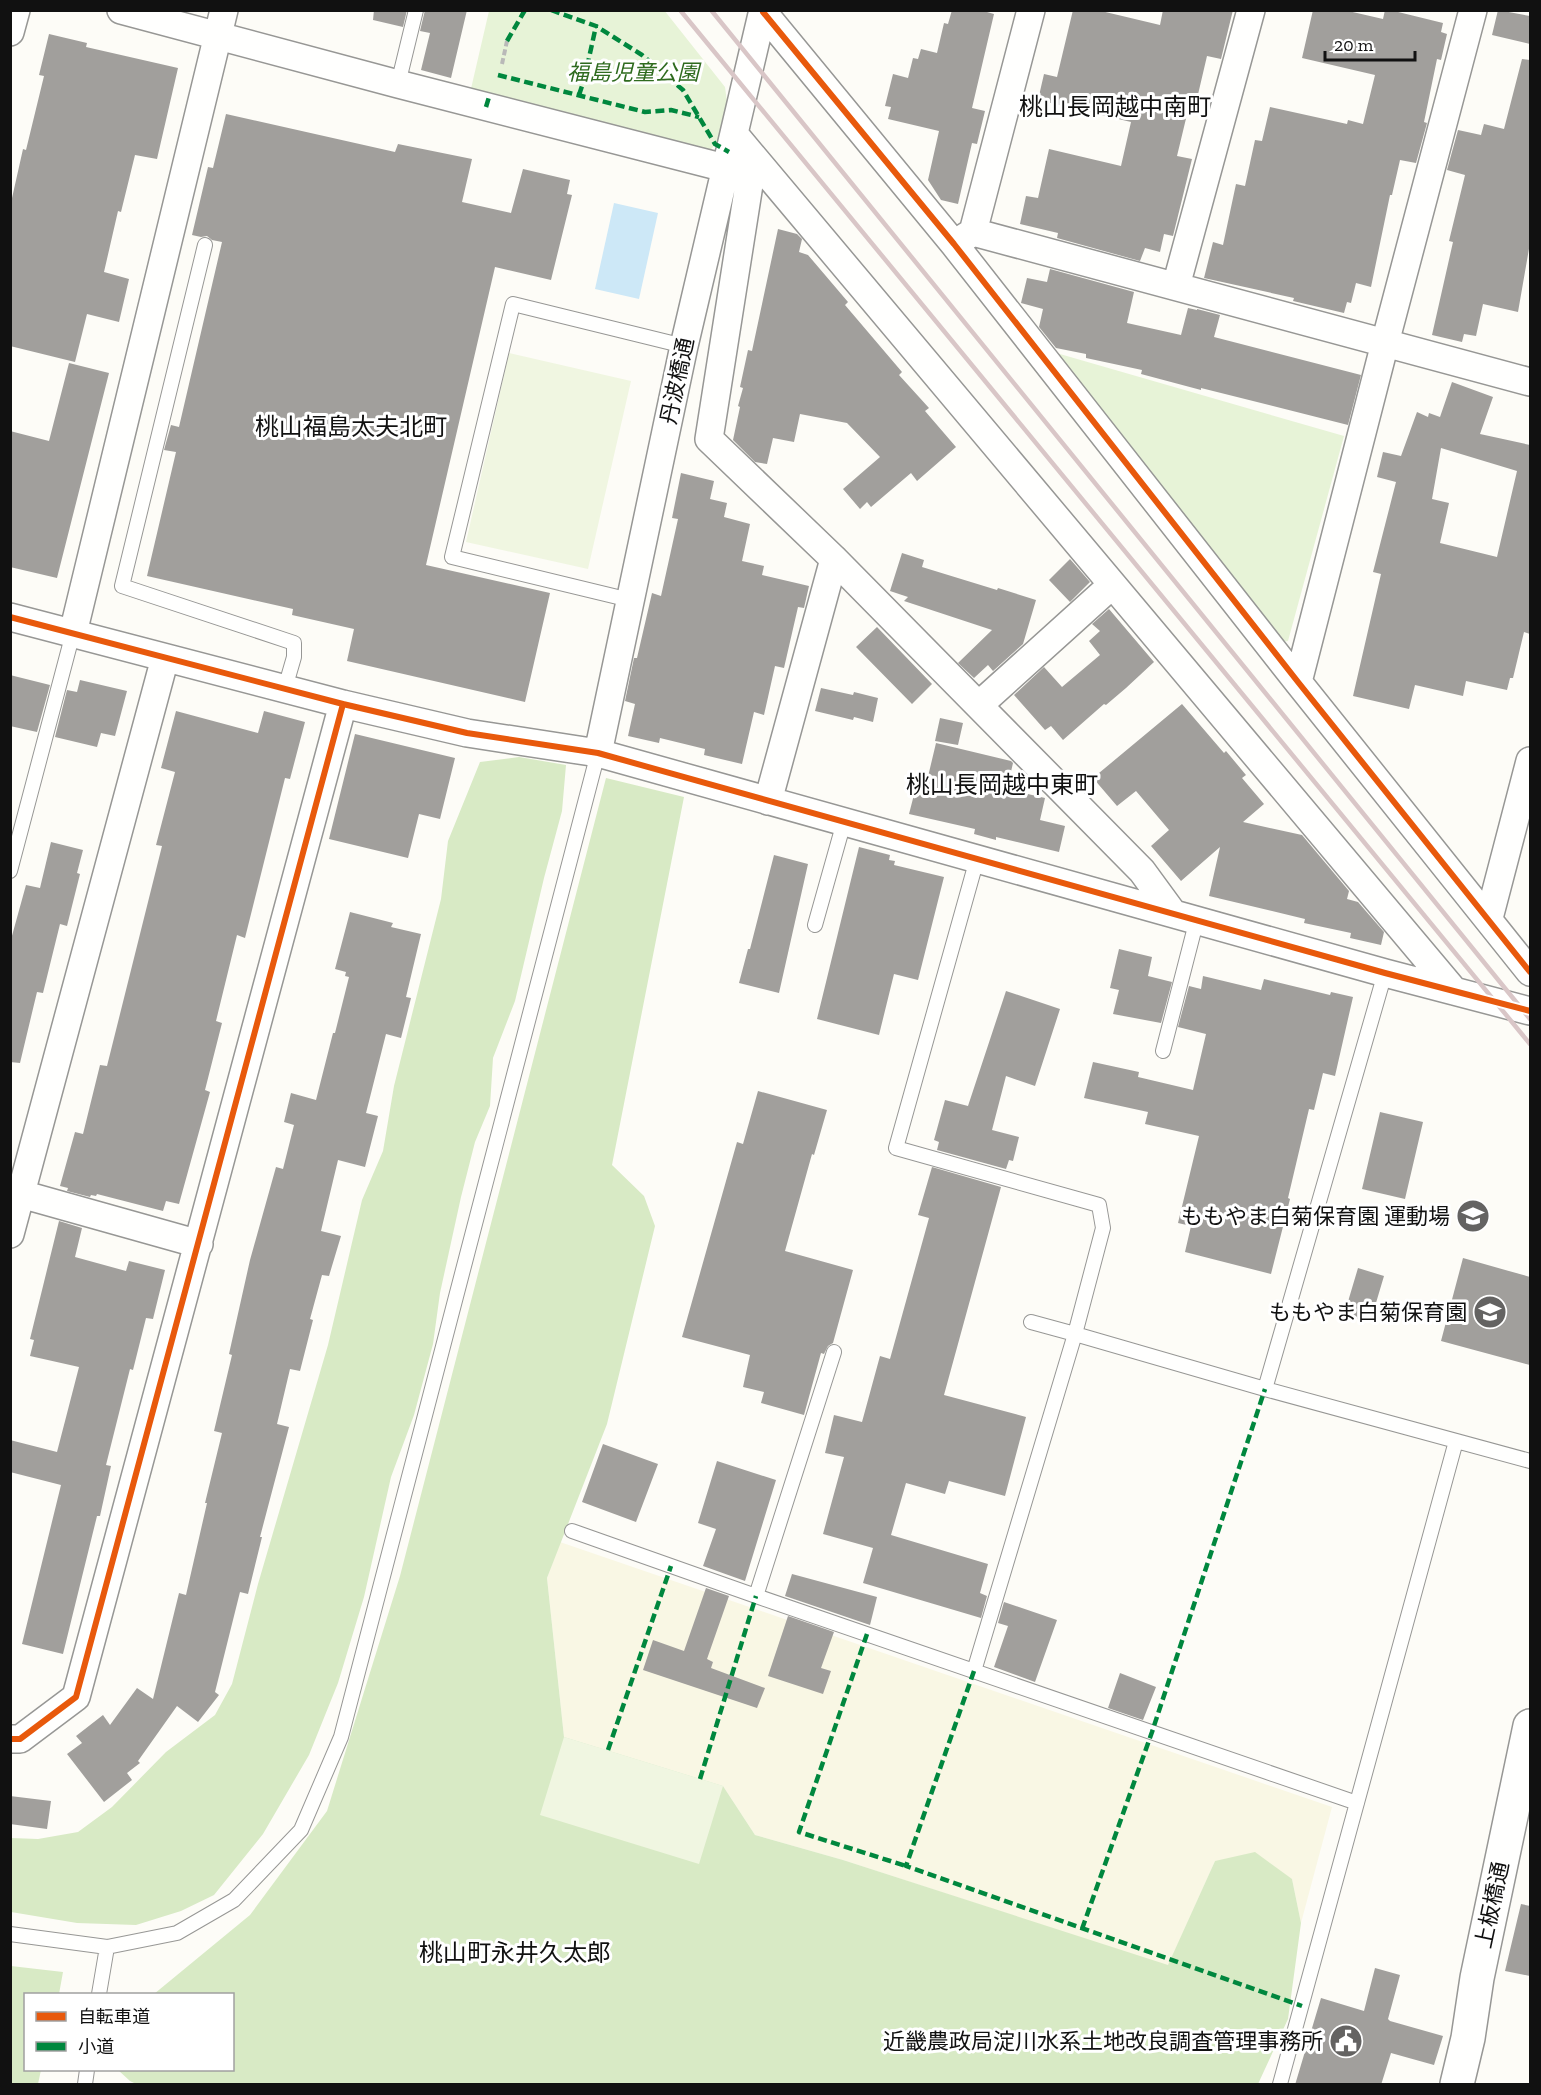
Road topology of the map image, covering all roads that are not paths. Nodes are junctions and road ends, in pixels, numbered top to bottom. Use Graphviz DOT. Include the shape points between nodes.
graph roads {
  1 [pos="16,10"];
  2 [pos="121,10"];
  3 [pos="416,10"];
  4 [pos="1031,10"];
  5 [pos="1251,10"];
  6 [pos="763,11"];
  7 [pos="1472,11"];
  8 [pos="221,23"];
  9 [pos="10,32"];
  10 [pos="398,84"];
  11 [pos="734,134"];
  12 [pos="753,159"];
  13 [pos="725,168"];
  14 [pos="964,238"];
  15 [pos="205,245"];
  16 [pos="1176,286"];
  17 [pos="1385,343"];
  18 [pos="684,346"];
  19 [pos="1530,382"];
  20 [pos="834,559"];
  21 [pos="1112,585"];
  22 [pos="630,600"];
  23 [pos="10,617"];
  24 [pos="73,633"];
  25 [pos="165,658"];
  26 [pos="1298,682"];
  27 [pos="285,688"];
  28 [pos="343,704"];
  29 [pos="979,705"];
  30 [pos="598,753"];
  31 [pos="1530,761"];
  32 [pos="768,801"];
  33 [pos="844,822"];
  34 [pos="977,858"];
  35 [pos="10,871"];
  36 [pos="1172,912"];
  37 [pos="1489,918"];
  38 [pos="1197,919"];
  39 [pos="815,925"];
  40 [pos="1530,972"];
  41 [pos="1385,973"];
  42 [pos="1454,991"];
  43 [pos="1530,1011"];
  44 [pos="1163,1051"];
  45 [pos="21,1194"];
  46 [pos="10,1234"];
  47 [pos="199,1244"];
  48 [pos="1031,1322"];
  49 [pos="1075,1334"];
  50 [pos="834,1352"];
  51 [pos="1265,1389"];
  52 [pos="1456,1441"];
  53 [pos="1530,1461"];
  54 [pos="572,1531"];
  55 [pos="756,1596"];
  56 [pos="974,1671"];
  57 [pos="1530,1728"];
  58 [pos="10,1739"];
  59 [pos="1357,1803"];
  60 [pos="10,1934"];
  61 [pos="107,1947"];
  62 [pos="99,1993"];
  63 [pos="1280,2085"];
  64 [pos="1458,2085"];
  1 -- 9 [label="street"];
  2 -- 8 [label="street"];
  3 -- 10 [label="lane"];
  4 -- 14 [label="street"];
  5 -- 16 [label="street"];
  6 -- 11 [label="street, 丹波橋通"];
  6 -- 14 [label="street"];
  7 -- 17 [label="street"];
  8 -- 10 [label="street"];
  8 -- 24 [label="street"];
  10 -- 13 [label="street"];
  11 -- 12 [label="street"];
  11 -- 13 [label="street, 丹波橋通"];
  12 -- 20 [label="street" via="709,439"];
  12 -- 21 [label="street"];
  13 -- 18 [label="street, 丹波橋通"];
  14 -- 16 [label="street"];
  14 -- 26 [label="street"];
  15 -- 27 [label="lane" via="122,586 294,642"];
  16 -- 17 [label="street"];
  17 -- 19 [label="street"];
  17 -- 26 [label="street"];
  18 -- 22 [label="street, 丹波橋通"];
  18 -- 22 [label="lane" via="513,304 452,558"];
  20 -- 29 [label="street"];
  20 -- 32 [label="street"];
  21 -- 29 [label="street"];
  21 -- 42 [label="street"];
  22 -- 30 [label="street, 丹波橋通"];
  23 -- 24 [label="street"];
  24 -- 25 [label="street"];
  24 -- 35 [label="lane"];
  25 -- 27 [label="street"];
  25 -- 45 [label="street"];
  26 -- 37 [label="street"];
  27 -- 28 [label="street"];
  28 -- 30 [label="street" via="467,733"];
  28 -- 47 [label="street"];
  29 -- 36 [label="street" via="1142,871"];
  30 -- 32 [label="street"];
  30 -- 61 [label="lane" via="341,1737 301,1830 234,1900 177,1933"];
  31 -- 37 [label="street"];
  32 -- 33 [label="street"];
  33 -- 34 [label="street"];
  33 -- 39 [label="lane"];
  34 -- 36 [label="street"];
  34 -- 49 [label="lane" via="896,1148 1099,1205 1103,1228"];
  36 -- 38 [label="street"];
  37 -- 40 [label="street"];
  38 -- 41 [label="street"];
  38 -- 44 [label="lane"];
  41 -- 42 [label="street"];
  41 -- 51 [label="lane"];
  42 -- 43 [label="street"];
  45 -- 46 [label="street"];
  45 -- 47 [label="street"];
  47 -- 58 [label="street" via="76,1697 20,1739"];
  48 -- 49 [label="lane"];
  49 -- 51 [label="lane"];
  49 -- 56 [label="lane"];
  50 -- 55 [label="lane"];
  51 -- 52 [label="lane"];
  52 -- 53 [label="lane"];
  52 -- 59 [label="lane"];
  54 -- 55 [label="lane"];
  55 -- 56 [label="lane"];
  56 -- 59 [label="lane"];
  57 -- 64 [label="street, 上板橋通"];
  59 -- 63 [label="lane"];
  60 -- 61 [label="lane"];
  61 -- 62 [label="lane"];
}
